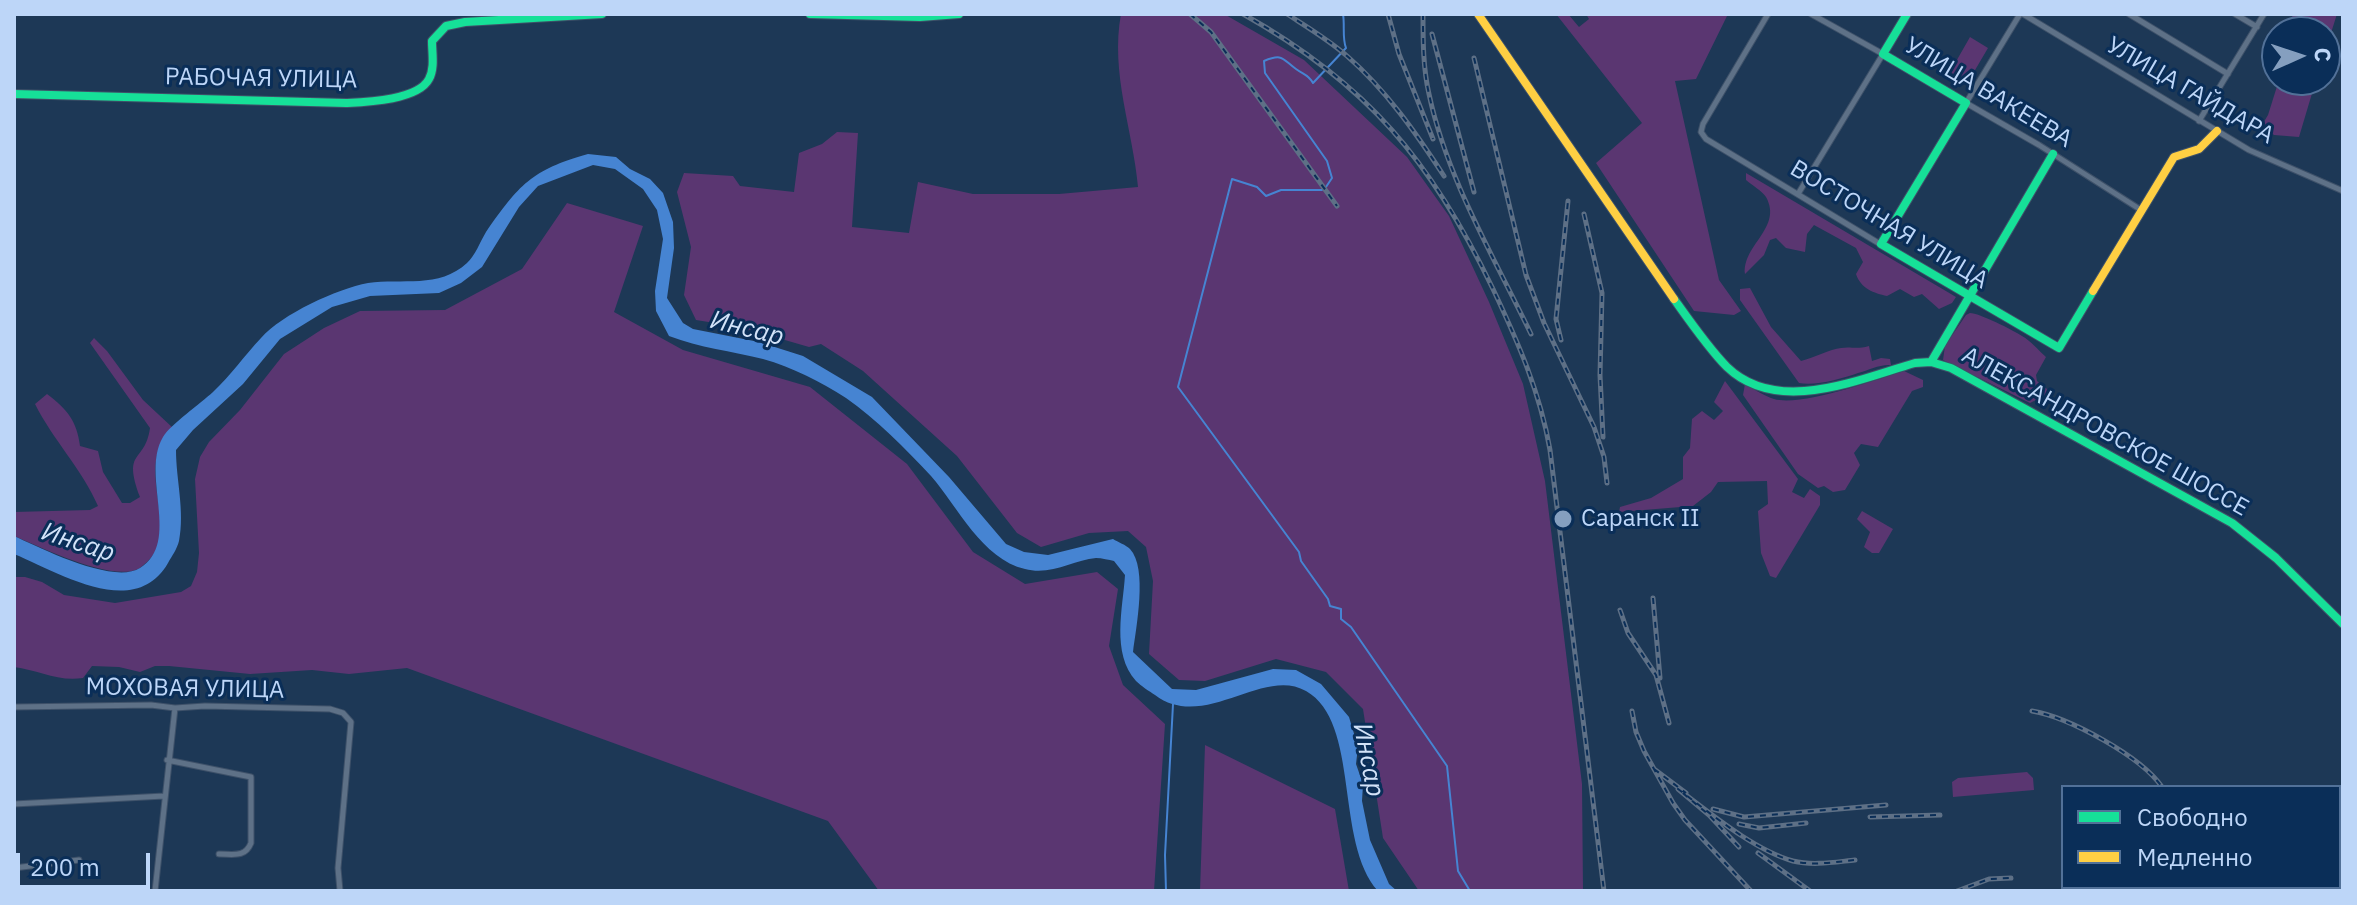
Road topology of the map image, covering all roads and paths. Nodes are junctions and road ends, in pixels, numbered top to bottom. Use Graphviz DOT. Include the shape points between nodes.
graph roads {
  1 [pos="602,14"];
  2 [pos="810,14"];
  3 [pos="959,14"];
  4 [pos="1478,14"];
  5 [pos="1768,14"];
  6 [pos="1811,14"];
  7 [pos="1907,14"];
  8 [pos="2022,14"];
  9 [pos="2129,14"];
  10 [pos="2235,14"];
  11 [pos="2264,14"];
  12 [pos="2257,27"];
  13 [pos="1883,54"];
  14 [pos="2228,74"];
  15 [pos="14,94"];
  16 [pos="1966,103"];
  17 [pos="2199,121"];
  18 [pos="2217,131"];
  19 [pos="2053,154"];
  20 [pos="2343,191"];
  21 [pos="1798,194"];
  22 [pos="2141,210"];
  23 [pos="1881,244"];
  24 [pos="1969,296"];
  25 [pos="1931,362"];
  26 [pos="2343,624"];
  27 [pos="14,707"];
  28 [pos="175,708"];
  29 [pos="167,760"];
  30 [pos="164,796"];
  31 [pos="14,804"];
  32 [pos="219,854"];
  33 [pos="79,860"];
  34 [pos="14,868"];
  35 [pos="155,891"];
  36 [pos="340,891"];
  1 -- 15 [label="street, РАБОЧАЯ УЛИЦА" via="446,26 432,41 428,81 419,89 381,100"];
  2 -- 3 [label="street"];
  4 -- 25 [label="street, АЛЕКСАНДРОВСКОЕ ШОССЕ" via="1728,368 1771,390 1803,393"];
  5 -- 21 [label="street, ВОСТОЧНАЯ УЛИЦА" via="1701,132"];
  6 -- 13 [label="street, УЛИЦА ВАКЕЕВА"];
  7 -- 13 [label="street"];
  8 -- 16 [label="street"];
  8 -- 17 [label="street, УЛИЦА ГАЙДАРА"];
  9 -- 14 [label="street"];
  10 -- 12 [label="street"];
  11 -- 12 [label="street"];
  12 -- 14 [label="street"];
  13 -- 16 [label="street, УЛИЦА ВАКЕЕВА"];
  13 -- 21 [label="street"];
  14 -- 17 [label="street"];
  16 -- 19 [label="street, УЛИЦА ВАКЕЕВА"];
  16 -- 23 [label="street"];
  17 -- 18 [label="street, УЛИЦА ГАЙДАРА"];
  18 -- 20 [label="street, УЛИЦА ГАЙДАРА"];
  18 -- 22 [label="street" via="2199,149 2174,157"];
  19 -- 22 [label="street, УЛИЦА ВАКЕЕВА"];
  19 -- 24 [label="street"];
  21 -- 23 [label="street, ВОСТОЧНАЯ УЛИЦА"];
  22 -- 24 [label="street, ВОСТОЧНАЯ УЛИЦА" via="2059,348"];
  23 -- 24 [label="street, ВОСТОЧНАЯ УЛИЦА"];
  24 -- 25 [label="street"];
  25 -- 26 [label="street, АЛЕКСАНДРОВСКОЕ ШОССЕ" via="1951,368 2232,523"];
  27 -- 28 [label="street, МОХОВАЯ УЛИЦА"];
  28 -- 29 [label="street"];
  28 -- 36 [label="street, МОХОВАЯ УЛИЦА" via="343,713 351,722"];
  29 -- 30 [label="street"];
  29 -- 32 [label="street" via="251,777 248,851"];
  30 -- 31 [label="street"];
  30 -- 35 [label="street"];
  33 -- 34 [label="street"];
}
